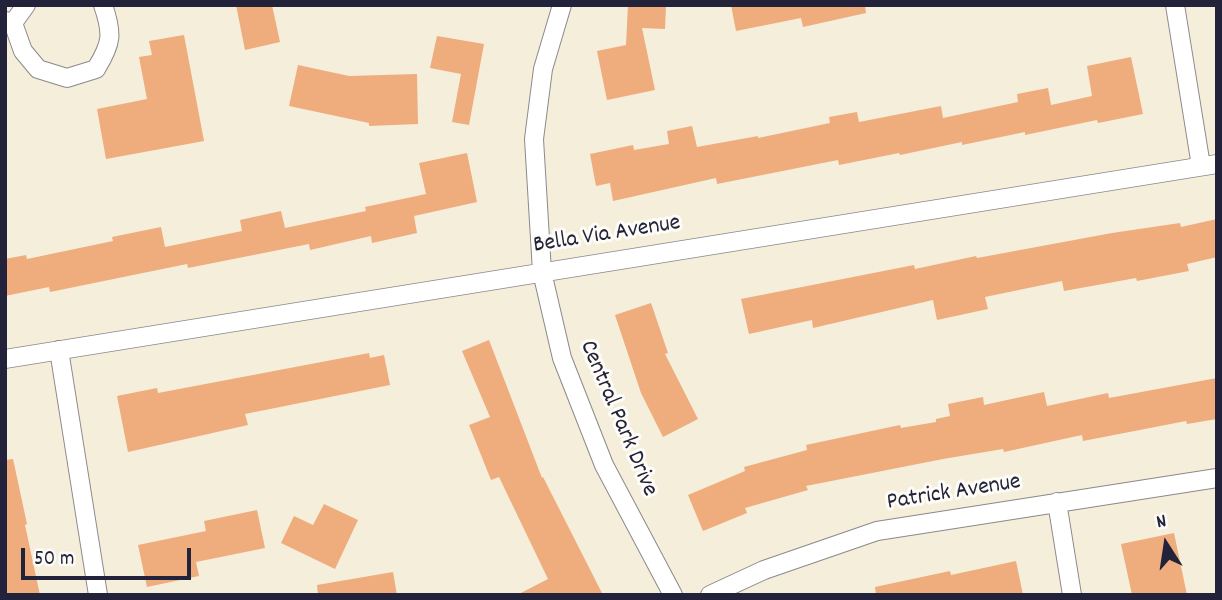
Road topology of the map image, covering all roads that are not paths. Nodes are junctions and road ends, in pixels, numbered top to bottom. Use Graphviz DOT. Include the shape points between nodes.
graph roads {
  1 [pos="26,5"];
  2 [pos="103,5"];
  3 [pos="1175,5"];
  4 [pos="556,7"];
  5 [pos="9,22"];
  6 [pos="1209,165"];
  7 [pos="542,271"];
  8 [pos="59,350"];
  9 [pos="5,359"];
  10 [pos="1217,478"];
  11 [pos="1057,502"];
  12 [pos="98,595"];
  13 [pos="673,595"];
  14 [pos="710,595"];
  15 [pos="1072,595"];
  1 -- 5 [label="street"];
  2 -- 5 [label="street" via="109,48 96,69 67,78 38,69"];
  3 -- 6 [label="street"];
  4 -- 7 [label="street, Central Park Drive" via="534,139"];
  6 -- 7 [label="street, Bella Via Avenue"];
  7 -- 8 [label="street, Bella Via Avenue"];
  7 -- 13 [label="street, Central Park Drive" via="562,358 604,465"];
  8 -- 9 [label="street, Bella Via Avenue"];
  8 -- 12 [label="street"];
  10 -- 11 [label="street, Patrick Avenue"];
  11 -- 14 [label="street, Patrick Avenue" via="877,531 764,570"];
  11 -- 15 [label="street"];
}
